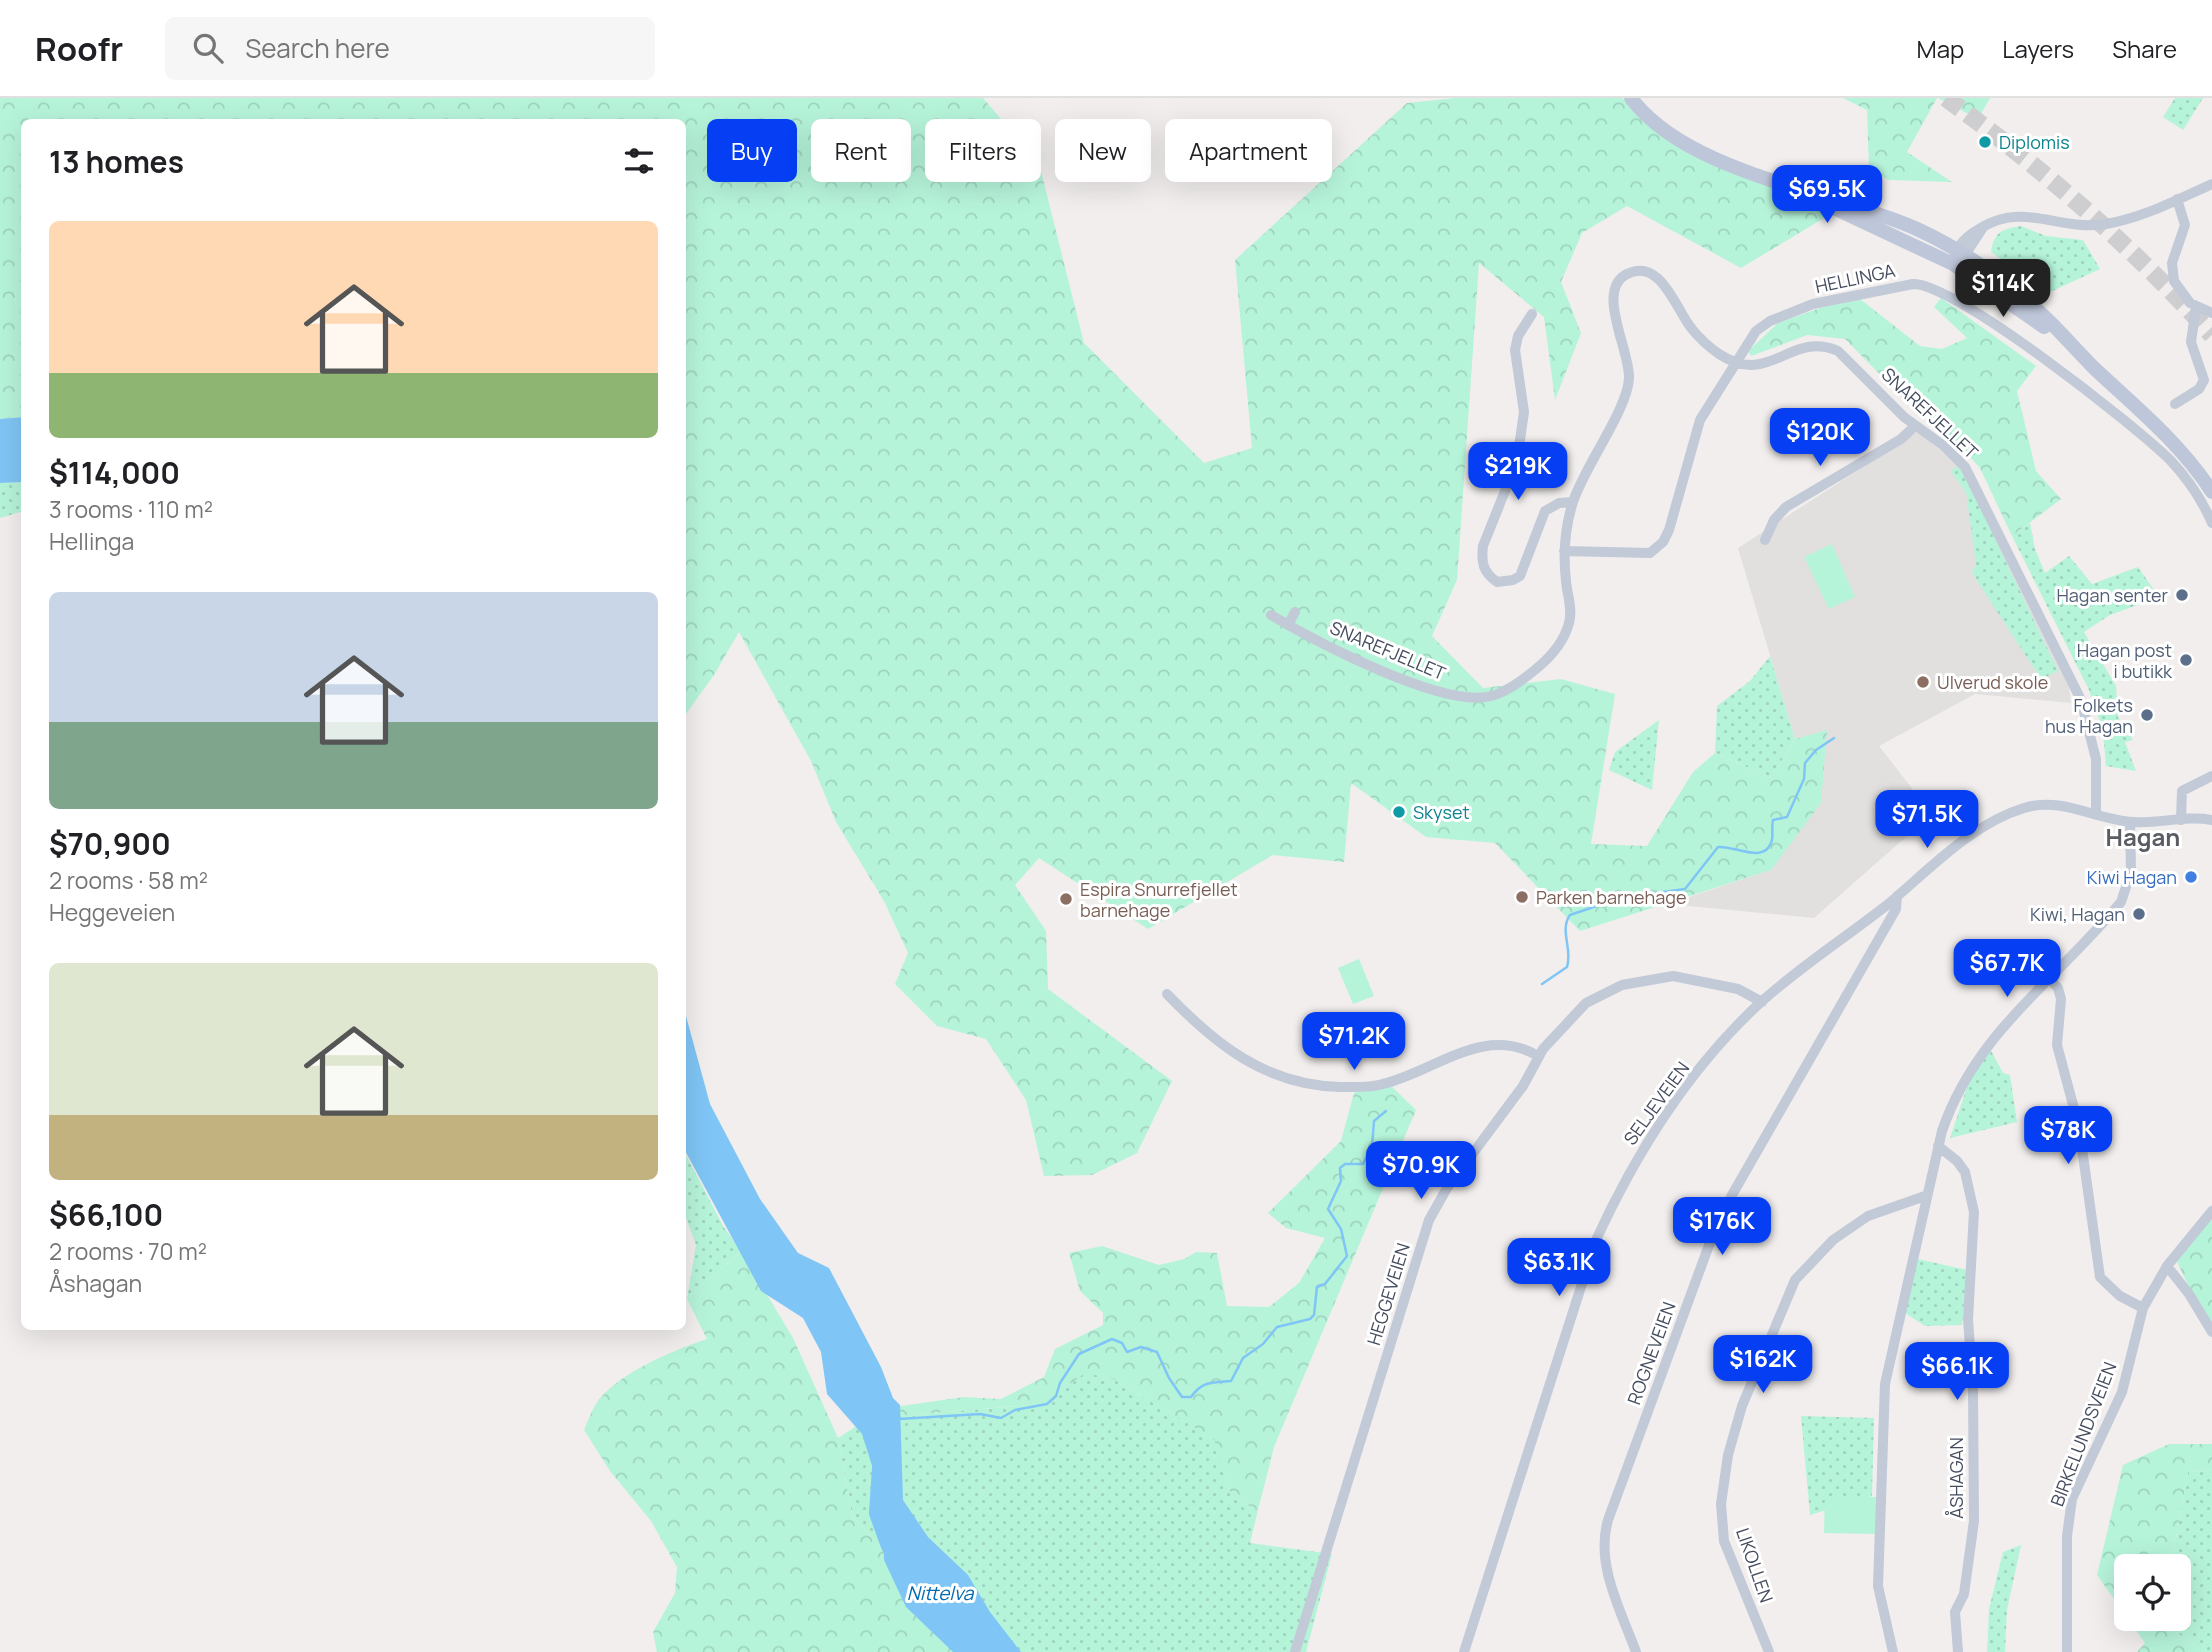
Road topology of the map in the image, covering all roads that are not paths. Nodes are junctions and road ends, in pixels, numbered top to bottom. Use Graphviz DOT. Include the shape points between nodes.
graph roads {
  1 [pos="1631,98"];
  2 [pos="2212,184"];
  3 [pos="2177,199"];
  4 [pos="1958,257"];
  5 [pos="2196,307"];
  6 [pos="2212,313"];
  7 [pos="1532,314"];
  8 [pos="1736,363"];
  9 [pos="2175,404"];
  10 [pos="1915,426"];
  11 [pos="2212,492"];
  12 [pos="1573,502"];
  13 [pos="2212,523"];
  14 [pos="1765,540"];
  15 [pos="1564,551"];
  16 [pos="1295,612"];
  17 [pos="1271,615"];
  18 [pos="1288,625"];
  19 [pos="2212,776"];
  20 [pos="2096,813"];
  21 [pos="2210,819"];
  22 [pos="2181,820"];
  23 [pos="2130,822"];
  24 [pos="1897,896"];
  25 [pos="2049,978"];
  26 [pos="1167,994"];
  27 [pos="1762,1002"];
  28 [pos="1538,1055"];
  29 [pos="1938,1146"];
  30 [pos="1926,1196"];
  31 [pos="2212,1211"];
  32 [pos="2167,1266"];
  33 [pos="2143,1308"];
  34 [pos="2212,1332"];
  35 [pos="1295,1652"];
  36 [pos="1464,1652"];
  37 [pos="1636,1652"];
  38 [pos="1769,1652"];
  39 [pos="1893,1652"];
  40 [pos="1958,1652"];
  41 [pos="2067,1652"];
  1 -- 4 [label="main road" via="1656,124 1689,146"];
  2 -- 3 [label="street"];
  3 -- 4 [label="street" via="2128,219 2095,226 2016,215 1995,219"];
  3 -- 5 [label="street" via="2185,231 2174,257 2173,275 2179,292"];
  4 -- 11 [label="main road" via="2071,346 2168,438"];
  5 -- 6 [label="street"];
  5 -- 9 [label="street" via="2191,342 2203,382"];
  7 -- 12 [label="street" via="1518,336 1524,412 1517,461 1483,546 1488,575 1497,582 1520,576 1545,511"];
  8 -- 10 [label="street, SNAREFJELLET" via="1755,367 1807,347 1833,349"];
  8 -- 12 [label="street, SNAREFJELLET" via="1699,338 1656,277 1638,271 1622,278 1612,298 1626,356 1626,393"];
  8 -- 13 [label="street, HELLINGA" via="1756,331 1779,317 1843,297 1928,285 1966,305 2115,412 2178,469"];
  8 -- 15 [label="street, HELLINGA" via="1700,420 1670,530 1655,551"];
  10 -- 14 [label="street" via="1901,439 1786,507"];
  10 -- 20 [label="street, SNAREFJELLET" via="1944,446 1973,478 2077,690 2090,724 2096,759"];
  12 -- 15 [label="street, SNAREFJELLET"];
  15 -- 18 [label="street, SNAREFJELLET" via="1571,619 1564,639 1523,680 1491,696 1456,696 1419,685"];
  16 -- 18 [label="street"];
  17 -- 18 [label="street, SNAREFJELLET"];
  19 -- 22 [label="street" via="2182,791"];
  20 -- 23 [label="street, SELJEVEIEN"];
  20 -- 24 [label="street, SELJEVEIEN" via="2047,804 2007,814 1968,838"];
  21 -- 22 [label="street"];
  22 -- 23 [label="street"];
  23 -- 25 [label="street" via="2131,872 2121,902"];
  24 -- 27 [label="street, SELJEVEIEN"];
  24 -- 37 [label="street, ROGNEVEIEN" via="1896,909 1731,1195 1608,1520 1605,1559"];
  25 -- 29 [label="street" via="1973,1063"];
  25 -- 33 [label="street" via="2061,999 2057,1045 2078,1127 2097,1266 2106,1285"];
  26 -- 28 [label="street" via="1230,1052 1273,1075 1307,1084 1384,1084 1495,1043"];
  27 -- 28 [label="street, HEGGEVEIEN" via="1738,989 1693,978 1662,976 1633,982 1586,1003"];
  27 -- 36 [label="street, SELJEVEIEN" via="1672,1107 1611,1208 1562,1339"];
  28 -- 35 [label="street, HEGGEVEIEN" via="1523,1086 1447,1188 1429,1220"];
  29 -- 30 [label="street"];
  29 -- 40 [label="street, ÅSHAGAN" via="1965,1172 1974,1212 1968,1319 1974,1521 1964,1594 1955,1612"];
  30 -- 38 [label="street, LIKOLLEN" via="1868,1216 1833,1240 1795,1280 1742,1406 1723,1492 1724,1541"];
  30 -- 39 [label="street" via="1885,1384 1878,1586"];
  31 -- 32 [label="street, BIRKELUNDSVEIEN"];
  32 -- 33 [label="street, BIRKELUNDSVEIEN"];
  32 -- 34 [label="street"];
  33 -- 41 [label="street, BIRKELUNDSVEIEN" via="2122,1392 2070,1510"];
}
